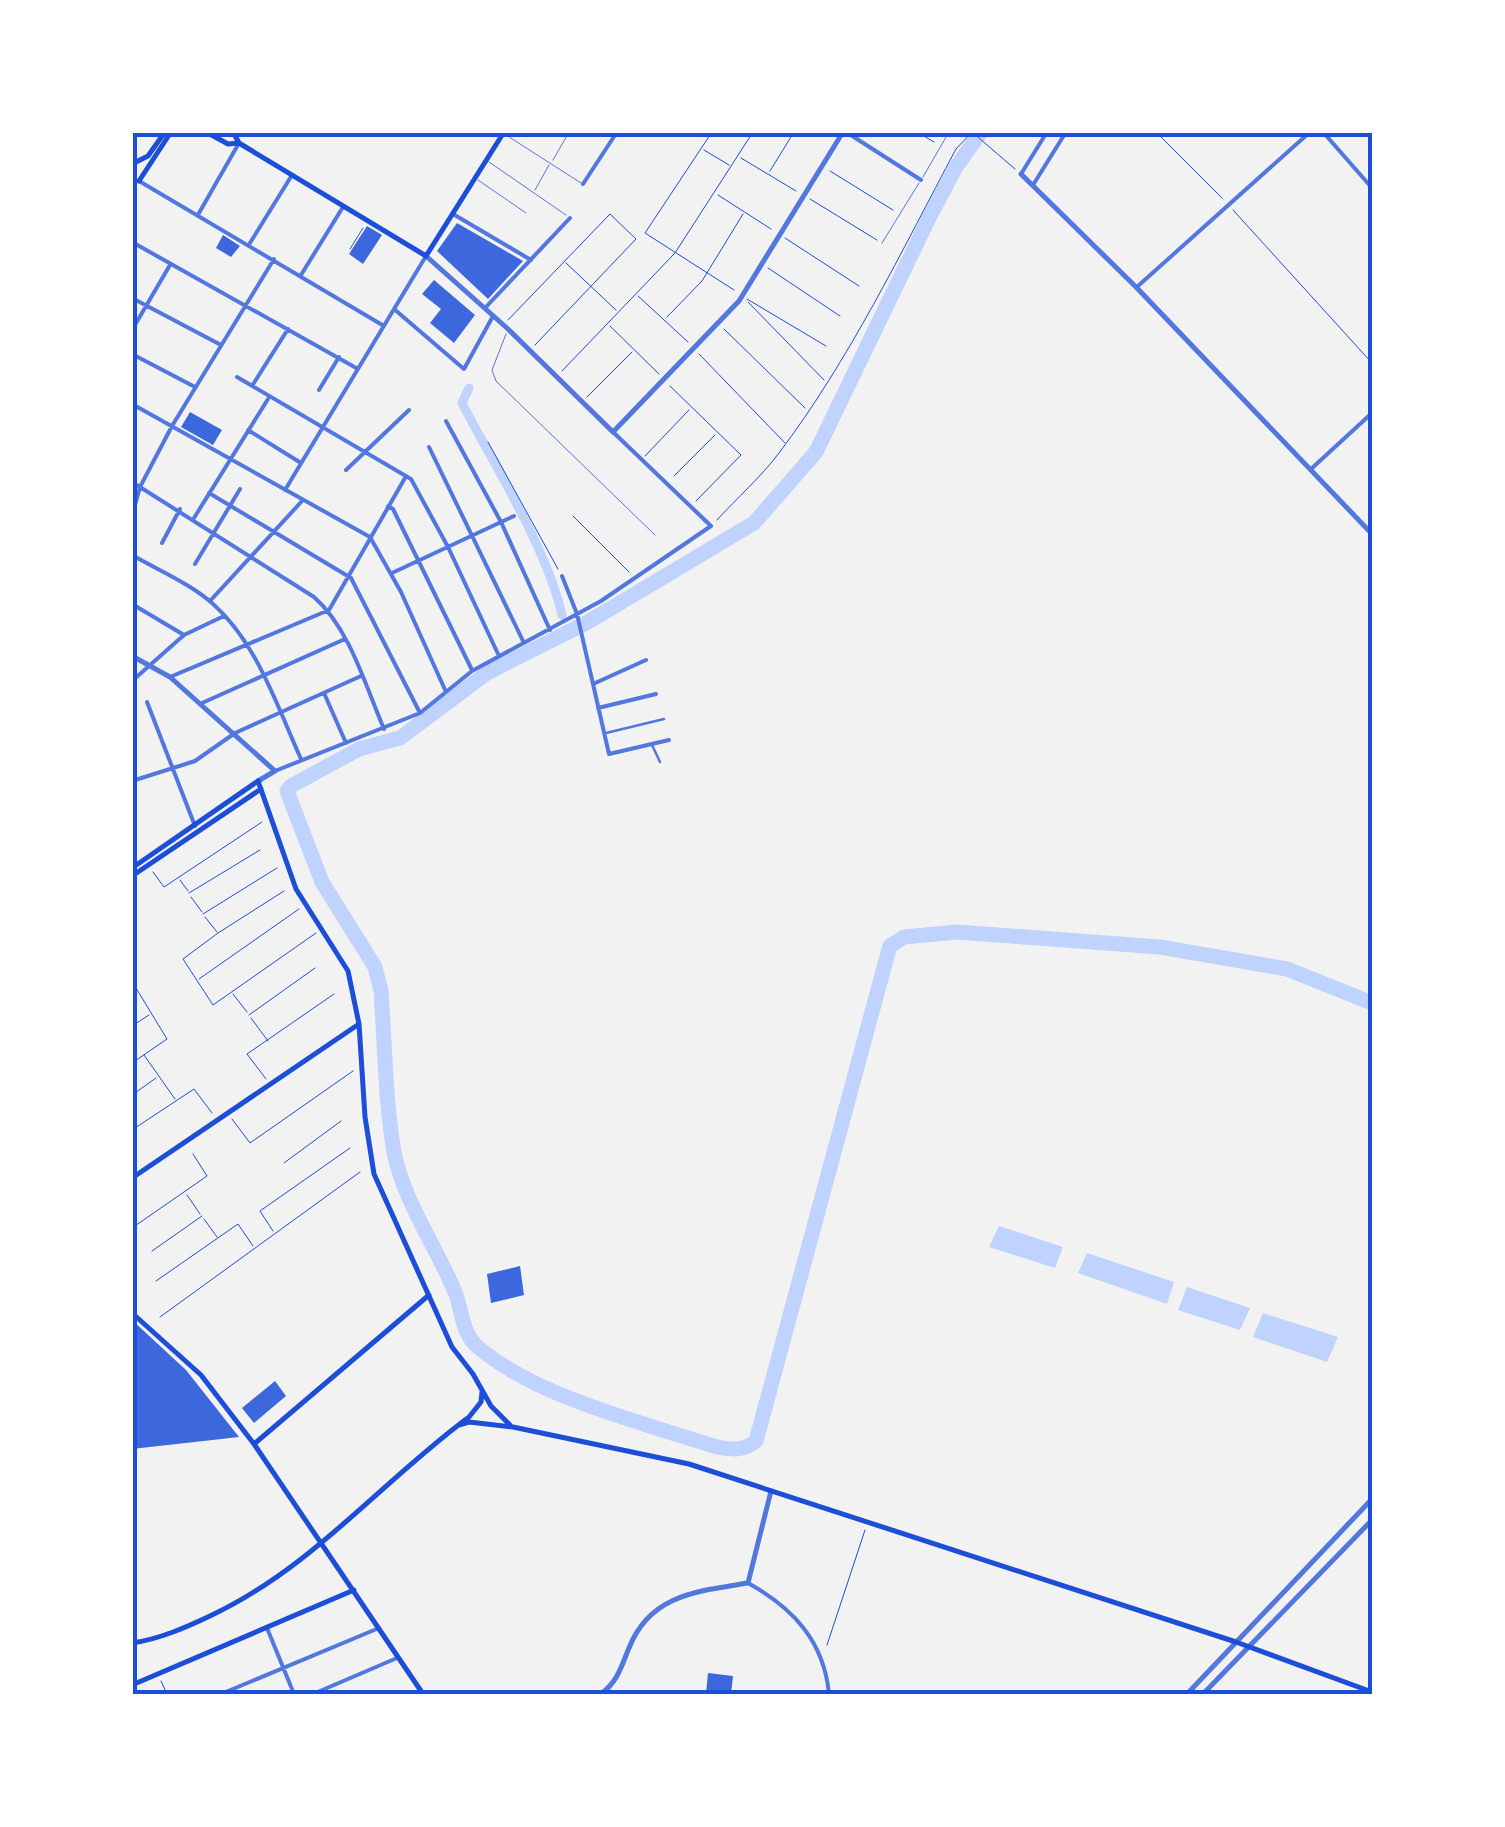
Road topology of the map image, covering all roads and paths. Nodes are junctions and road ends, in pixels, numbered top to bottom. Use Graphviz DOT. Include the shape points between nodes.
graph roads {
  1 [pos="168,132"];
  2 [pos="206,132"];
  3 [pos="233,132"];
  4 [pos="245,132"];
  5 [pos="569,132"];
  6 [pos="618,132"];
  7 [pos="712,132"];
  8 [pos="753,132"];
  9 [pos="794,132"];
  10 [pos="844,132"];
  11 [pos="918,132"];
  12 [pos="949,132"];
  13 [pos="972,132"];
  14 [pos="1047,132"];
  15 [pos="1066,132"];
  16 [pos="1156,132"];
  17 [pos="1310,132"];
  18 [pos="1323,132"];
  19 [pos="504,133"];
  20 [pos="239,143"];
  21 [pos="940,147"];
  22 [pos="702,148"];
  23 [pos="738,156"];
  24 [pos="486,160"];
  25 [pos="550,163"];
  26 [pos="132,164"];
  27 [pos="731,166"];
  28 [pos="822,166"];
  29 [pos="768,174"];
  30 [pos="1021,174"];
  31 [pos="292,175"];
  32 [pos="475,178"];
  33 [pos="921,180"];
  34 [pos="139,181"];
  35 [pos="583,184"];
  36 [pos="1033,184"];
  37 [pos="1372,188"];
  38 [pos="534,190"];
  39 [pos="715,193"];
  40 [pos="804,196"];
  41 [pos="1227,204"];
  42 [pos="344,206"];
  43 [pos="744,212"];
  44 [pos="526,213"];
  45 [pos="198,214"];
  46 [pos="453,214"];
  47 [pos="900,214"];
  48 [pos="570,218"];
  49 [pos="368,221"];
  50 [pos="780,235"];
  51 [pos="132,242"];
  52 [pos="882,243"];
  53 [pos="250,244"];
  54 [pos="350,249"];
  55 [pos="675,253"];
  56 [pos="426,256"];
  57 [pos="274,259"];
  58 [pos="532,260"];
  59 [pos="565,262"];
  60 [pos="171,263"];
  61 [pos="762,264"];
  62 [pos="708,273"];
  63 [pos="300,275"];
  64 [pos="591,286"];
  65 [pos="860,286"];
  66 [pos="1136,287"];
  67 [pos="635,294"];
  68 [pos="742,296"];
  69 [pos="132,298"];
  70 [pos="246,305"];
  71 [pos="146,306"];
  72 [pos="485,308"];
  73 [pos="394,309"];
  74 [pos="619,312"];
  75 [pos="494,316"];
  76 [pos="840,316"];
  77 [pos="664,319"];
  78 [pos="718,323"];
  79 [pos="607,324"];
  80 [pos="384,326"];
  81 [pos="506,327"];
  82 [pos="288,329"];
  83 [pos="132,330"];
  84 [pos="221,346"];
  85 [pos="826,346"];
  86 [pos="694,348"];
  87 [pos="530,350"];
  88 [pos="634,350"];
  89 [pos="132,354"];
  90 [pos="339,357"];
  91 [pos="1372,363"];
  92 [pos="358,369"];
  93 [pos="556,376"];
  94 [pos="237,377"];
  95 [pos="664,379"];
  96 [pos="827,382"];
  97 [pos="252,386"];
  98 [pos="195,387"];
  99 [pos="319,390"];
  100 [pos="269,397"];
  101 [pos="583,402"];
  102 [pos="132,404"];
  103 [pos="692,408"];
  104 [pos="409,410"];
  105 [pos="808,410"];
  106 [pos="1372,414"];
  107 [pos="446,421"];
  108 [pos="172,426"];
  109 [pos="322,428"];
  110 [pos="248,430"];
  111 [pos="614,432"];
  112 [pos="717,432"];
  113 [pos="488,442"];
  114 [pos="786,443"];
  115 [pos="429,446"];
  116 [pos="364,453"];
  117 [pos="230,459"];
  118 [pos="641,460"];
  119 [pos="301,463"];
  120 [pos="1311,469"];
  121 [pos="346,470"];
  122 [pos="408,479"];
  123 [pos="132,482"];
  124 [pos="666,484"];
  125 [pos="140,486"];
  126 [pos="240,489"];
  127 [pos="285,490"];
  128 [pos="209,493"];
  129 [pos="303,500"];
  130 [pos="230,505"];
  131 [pos="690,507"];
  132 [pos="390,508"];
  133 [pos="180,510"];
  134 [pos="132,516"];
  135 [pos="514,516"];
  136 [pos="573,516"];
  137 [pos="194,518"];
  138 [pos="502,522"];
  139 [pos="711,526"];
  140 [pos="275,530"];
  141 [pos="214,531"];
  142 [pos="1372,534"];
  143 [pos="473,535"];
  144 [pos="655,535"];
  145 [pos="370,537"];
  146 [pos="162,543"];
  147 [pos="448,547"];
  148 [pos="132,555"];
  149 [pos="251,556"];
  150 [pos="420,560"];
  151 [pos="195,564"];
  152 [pos="391,574"];
  153 [pos="348,575"];
  154 [pos="562,576"];
  155 [pos="635,577"];
  156 [pos="210,601"];
  157 [pos="132,604"];
  158 [pos="329,610"];
  159 [pos="224,616"];
  160 [pos="578,617"];
  161 [pos="550,630"];
  162 [pos="184,635"];
  163 [pos="346,639"];
  164 [pos="524,643"];
  165 [pos="248,644"];
  166 [pos="132,656"];
  167 [pos="499,656"];
  168 [pos="646,660"];
  169 [pos="149,664"];
  170 [pos="472,670"];
  171 [pos="170,676"];
  172 [pos="361,676"];
  173 [pos="262,678"];
  174 [pos="132,680"];
  175 [pos="593,684"];
  176 [pos="446,692"];
  177 [pos="324,693"];
  178 [pos="656,694"];
  179 [pos="147,702"];
  180 [pos="202,703"];
  181 [pos="598,708"];
  182 [pos="280,713"];
  183 [pos="420,714"];
  184 [pos="664,719"];
  185 [pos="384,729"];
  186 [pos="235,733"];
  187 [pos="604,734"];
  188 [pos="669,740"];
  189 [pos="346,742"];
  190 [pos="652,744"];
  191 [pos="301,759"];
  192 [pos="660,762"];
  193 [pos="173,768"];
  194 [pos="274,771"];
  195 [pos="132,781"];
  196 [pos="260,785"];
  197 [pos="262,822"];
  198 [pos="195,826"];
  199 [pos="260,850"];
  200 [pos="132,868"];
  201 [pos="277,868"];
  202 [pos="152,870"];
  203 [pos="132,876"];
  204 [pos="178,877"];
  205 [pos="284,892"];
  206 [pos="189,893"];
  207 [pos="299,909"];
  208 [pos="203,914"];
  209 [pos="218,933"];
  210 [pos="317,933"];
  211 [pos="315,968"];
  212 [pos="197,980"];
  213 [pos="134,990"];
  214 [pos="231,991"];
  215 [pos="334,994"];
  216 [pos="151,1013"];
  217 [pos="249,1015"];
  218 [pos="359,1024"];
  219 [pos="132,1026"];
  220 [pos="268,1041"];
  221 [pos="144,1054"];
  222 [pos="132,1063"];
  223 [pos="353,1071"];
  224 [pos="159,1076"];
  225 [pos="266,1079"];
  226 [pos="132,1095"];
  227 [pos="177,1102"];
  228 [pos="212,1112"];
  229 [pos="232,1119"];
  230 [pos="341,1120"];
  231 [pos="132,1130"];
  232 [pos="350,1148"];
  233 [pos="193,1154"];
  234 [pos="284,1163"];
  235 [pos="360,1172"];
  236 [pos="132,1178"];
  237 [pos="185,1192"];
  238 [pos="202,1216"];
  239 [pos="132,1228"];
  240 [pos="275,1233"];
  241 [pos="217,1236"];
  242 [pos="255,1248"];
  243 [pos="152,1250"];
  244 [pos="156,1280"];
  245 [pos="429,1295"];
  246 [pos="132,1313"];
  247 [pos="160,1317"];
  248 [pos="482,1389"];
  249 [pos="459,1424"];
  250 [pos="513,1426"];
  251 [pos="254,1444"];
  252 [pos="771,1491"];
  253 [pos="1372,1500"];
  254 [pos="1372,1520"];
  255 [pos="867,1522"];
  256 [pos="322,1545"];
  257 [pos="748,1583"];
  258 [pos="354,1590"];
  259 [pos="267,1628"];
  260 [pos="379,1628"];
  261 [pos="132,1642"];
  262 [pos="1236,1642"];
  263 [pos="827,1645"];
  264 [pos="1248,1647"];
  265 [pos="397,1658"];
  266 [pos="284,1668"];
  267 [pos="158,1674"];
  268 [pos="132,1684"];
  269 [pos="1372,1692"];
  270 [pos="166,1694"];
  271 [pos="221,1694"];
  272 [pos="294,1694"];
  273 [pos="313,1694"];
  274 [pos="419,1694"];
  275 [pos="601,1694"];
  276 [pos="830,1694"];
  277 [pos="1187,1694"];
  278 [pos="1204,1694"];
  1 -- 26 [label="main road"];
  1 -- 34 [label="main road"];
  2 -- 20 [label="main road"];
  3 -- 20 [label="main road"];
  4 -- 20 [label="main road"];
  5 -- 25 [label="lane"];
  6 -- 35 [label="street"];
  7 -- 22 [label="path"];
  8 -- 23 [label="path"];
  9 -- 29 [label="path"];
  10 -- 28 [label="street"];
  10 -- 33 [label="street"];
  11 -- 21 [label="path"];
  12 -- 21 [label="lane"];
  13 -- 30 [label="path"];
  13 -- 96 [label="path" via="956,149"];
  14 -- 30 [label="street"];
  15 -- 36 [label="street"];
  16 -- 41 [label="path"];
  17 -- 41 [label="street"];
  18 -- 37 [label="street"];
  19 -- 24 [label="main road"];
  19 -- 25 [label="lane"];
  20 -- 31 [label="main road"];
  20 -- 45 [label="street"];
  21 -- 33 [label="lane"];
  22 -- 27 [label="path"];
  22 -- 55 [label="path" via="645,233"];
  23 -- 27 [label="path"];
  23 -- 29 [label="path"];
  24 -- 32 [label="main road"];
  24 -- 38 [label="lane"];
  25 -- 35 [label="lane"];
  25 -- 38 [label="lane"];
  27 -- 39 [label="path"];
  28 -- 40 [label="street"];
  28 -- 47 [label="path"];
  29 -- 40 [label="path"];
  30 -- 36 [label="street"];
  31 -- 42 [label="main road"];
  31 -- 53 [label="street"];
  32 -- 44 [label="lane"];
  32 -- 46 [label="main road"];
  33 -- 47 [label="lane"];
  34 -- 45 [label="street"];
  36 -- 66 [label="street"];
  38 -- 48 [label="lane"];
  39 -- 43 [label="path"];
  39 -- 55 [label="path"];
  40 -- 50 [label="street"];
  40 -- 52 [label="path"];
  41 -- 66 [label="street"];
  41 -- 91 [label="path"];
  42 -- 49 [label="main road"];
  42 -- 63 [label="street"];
  43 -- 50 [label="path"];
  43 -- 62 [label="path"];
  45 -- 53 [label="street"];
  46 -- 56 [label="main road"];
  46 -- 58 [label="street"];
  47 -- 52 [label="lane"];
  48 -- 58 [label="street"];
  49 -- 54 [label="path"];
  49 -- 56 [label="main road"];
  50 -- 61 [label="street"];
  50 -- 65 [label="path"];
  51 -- 60 [label="street"];
  53 -- 57 [label="street"];
  55 -- 62 [label="path"];
  55 -- 67 [label="path"];
  56 -- 72 [label="street"];
  56 -- 73 [label="street"];
  57 -- 63 [label="street"];
  57 -- 70 [label="street"];
  58 -- 72 [label="street"];
  59 -- 64 [label="path"];
  59 -- 64 [label="path" via="610,214 636,239"];
  59 -- 81 [label="path"];
  60 -- 70 [label="street"];
  60 -- 71 [label="street"];
  61 -- 68 [label="street"];
  61 -- 76 [label="path"];
  62 -- 68 [label="path"];
  62 -- 77 [label="path"];
  63 -- 80 [label="street"];
  64 -- 74 [label="path"];
  64 -- 87 [label="path"];
  66 -- 120 [label="street"];
  67 -- 74 [label="path"];
  67 -- 77 [label="path"];
  68 -- 78 [label="street"];
  68 -- 85 [label="path"];
  68 -- 96 [label="path"];
  69 -- 71 [label="street"];
  70 -- 82 [label="street"];
  70 -- 84 [label="street"];
  71 -- 83 [label="street"];
  71 -- 84 [label="street"];
  72 -- 75 [label="street"];
  73 -- 75 [label="street" via="464,370"];
  73 -- 80 [label="street"];
  74 -- 79 [label="path"];
  75 -- 81 [label="street"];
  77 -- 86 [label="path"];
  78 -- 86 [label="street"];
  78 -- 105 [label="path"];
  79 -- 88 [label="path"];
  79 -- 93 [label="path"];
  80 -- 92 [label="street"];
  81 -- 87 [label="street"];
  81 -- 144 [label="lane" via="492,370 496,381"];
  82 -- 90 [label="street"];
  82 -- 97 [label="street"];
  84 -- 98 [label="street"];
  86 -- 95 [label="street"];
  86 -- 114 [label="path"];
  87 -- 93 [label="street"];
  88 -- 95 [label="path"];
  88 -- 101 [label="path"];
  89 -- 98 [label="street"];
  90 -- 92 [label="street"];
  90 -- 99 [label="street"];
  92 -- 109 [label="street"];
  93 -- 101 [label="street"];
  94 -- 97 [label="street"];
  95 -- 103 [label="path"];
  95 -- 111 [label="street"];
  96 -- 105 [label="path"];
  97 -- 100 [label="street"];
  98 -- 108 [label="street"];
  100 -- 109 [label="street"];
  100 -- 110 [label="street"];
  101 -- 111 [label="street"];
  102 -- 108 [label="street"];
  103 -- 112 [label="path"];
  103 -- 118 [label="path"];
  104 -- 116 [label="street"];
  105 -- 114 [label="path"];
  106 -- 120 [label="street"];
  107 -- 138 [label="street"];
  108 -- 117 [label="street"];
  108 -- 125 [label="street"];
  109 -- 116 [label="street"];
  109 -- 119 [label="street"];
  110 -- 117 [label="street"];
  110 -- 119 [label="street"];
  111 -- 118 [label="street"];
  112 -- 124 [label="path"];
  112 -- 131 [label="path" via="741,455"];
  113 -- 154 [label="path"];
  114 -- 139 [label="path"];
  115 -- 143 [label="street"];
  116 -- 121 [label="street"];
  116 -- 122 [label="street"];
  117 -- 127 [label="street"];
  117 -- 128 [label="street"];
  118 -- 124 [label="street"];
  119 -- 127 [label="street"];
  120 -- 142 [label="street"];
  122 -- 132 [label="street"];
  122 -- 147 [label="street"];
  123 -- 125 [label="street"];
  124 -- 131 [label="street"];
  125 -- 133 [label="street"];
  125 -- 134 [label="street"];
  126 -- 130 [label="street"];
  127 -- 129 [label="street"];
  128 -- 130 [label="street"];
  128 -- 137 [label="street"];
  129 -- 140 [label="street"];
  129 -- 145 [label="street"];
  130 -- 140 [label="street"];
  130 -- 141 [label="street"];
  131 -- 139 [label="street"];
  132 -- 145 [label="street"];
  132 -- 150 [label="street"];
  133 -- 137 [label="street"];
  133 -- 146 [label="street"];
  135 -- 138 [label="street"];
  136 -- 155 [label="path"];
  137 -- 141 [label="street"];
  138 -- 143 [label="street"];
  138 -- 161 [label="street"];
  139 -- 155 [label="street"];
  140 -- 149 [label="street"];
  140 -- 153 [label="street"];
  141 -- 149 [label="street"];
  141 -- 151 [label="street"];
  143 -- 147 [label="street"];
  143 -- 164 [label="street"];
  145 -- 152 [label="street"];
  145 -- 153 [label="street"];
  147 -- 150 [label="street"];
  147 -- 167 [label="street"];
  148 -- 156 [label="street"];
  149 -- 156 [label="street"];
  149 -- 158 [label="street"];
  150 -- 152 [label="street"];
  150 -- 170 [label="street"];
  152 -- 176 [label="street"];
  153 -- 158 [label="street"];
  153 -- 183 [label="street"];
  154 -- 160 [label="street"];
  155 -- 160 [label="street"];
  156 -- 159 [label="street"];
  157 -- 162 [label="street"];
  158 -- 163 [label="street"];
  158 -- 165 [label="street"];
  159 -- 162 [label="street"];
  159 -- 165 [label="street"];
  160 -- 161 [label="street"];
  160 -- 175 [label="street"];
  161 -- 164 [label="street"];
  162 -- 169 [label="street"];
  163 -- 172 [label="street"];
  163 -- 173 [label="street"];
  164 -- 167 [label="street"];
  165 -- 171 [label="street"];
  165 -- 173 [label="street"];
  166 -- 169 [label="street"];
  167 -- 170 [label="street"];
  168 -- 175 [label="street"];
  169 -- 171 [label="street"];
  169 -- 174 [label="street"];
  170 -- 176 [label="street"];
  171 -- 180 [label="street"];
  172 -- 177 [label="street"];
  172 -- 185 [label="street"];
  173 -- 180 [label="street"];
  173 -- 182 [label="street"];
  175 -- 181 [label="street"];
  176 -- 183 [label="street"];
  177 -- 182 [label="street"];
  177 -- 189 [label="street"];
  178 -- 181 [label="street"];
  179 -- 193 [label="street"];
  180 -- 186 [label="street"];
  181 -- 187 [label="street"];
  182 -- 186 [label="street"];
  182 -- 191 [label="street"];
  183 -- 185 [label="street"];
  184 -- 187 [label="street"];
  185 -- 189 [label="street"];
  186 -- 193 [label="street" via="208,754"];
  186 -- 194 [label="street"];
  187 -- 190 [label="street" via="608,754"];
  188 -- 190 [label="street"];
  189 -- 191 [label="street"];
  190 -- 192 [label="street"];
  191 -- 194 [label="street"];
  193 -- 195 [label="street"];
  193 -- 198 [label="street"];
  194 -- 196 [label="street"];
  196 -- 198 [label="main road"];
  196 -- 203 [label="main road"];
  196 -- 218 [label="main road" via="296,888 348,971"];
  197 -- 204 [label="path"];
  198 -- 200 [label="main road"];
  199 -- 206 [label="path"];
  201 -- 208 [label="path"];
  202 -- 204 [label="path" via="164,887"];
  204 -- 206 [label="path"];
  205 -- 209 [label="path"];
  206 -- 208 [label="path"];
  207 -- 212 [label="path"];
  208 -- 209 [label="path"];
  209 -- 212 [label="path" via="183,959"];
  210 -- 214 [label="path"];
  211 -- 217 [label="path"];
  212 -- 214 [label="path" via="214,1005"];
  213 -- 216 [label="path"];
  214 -- 217 [label="path"];
  215 -- 220 [label="path"];
  216 -- 219 [label="path"];
  216 -- 221 [label="path" via="167,1038"];
  217 -- 220 [label="path"];
  218 -- 236 [label="main road"];
  218 -- 245 [label="main road" via="374,1174"];
  220 -- 225 [label="path" via="248,1054"];
  221 -- 222 [label="path"];
  221 -- 224 [label="path"];
  223 -- 229 [label="path" via="250,1144"];
  224 -- 226 [label="path"];
  224 -- 227 [label="path"];
  227 -- 228 [label="path" via="194,1089"];
  227 -- 231 [label="path"];
  230 -- 234 [label="path"];
  232 -- 240 [label="path" via="260,1211"];
  233 -- 237 [label="path" via="206,1176"];
  235 -- 240 [label="path"];
  237 -- 238 [label="path"];
  237 -- 239 [label="path"];
  238 -- 241 [label="path"];
  238 -- 243 [label="path"];
  240 -- 242 [label="path"];
  242 -- 244 [label="path" via="238,1224"];
  242 -- 247 [label="path"];
  245 -- 248 [label="main road" via="452,1348"];
  245 -- 251 [label="main road"];
  246 -- 251 [label="main road" via="200,1374"];
  248 -- 249 [label="main road" via="477,1408"];
  248 -- 250 [label="main road"];
  249 -- 250 [label="main road"];
  249 -- 256 [label="main road"];
  250 -- 252 [label="main road" via="656,1456"];
  251 -- 256 [label="main road"];
  252 -- 255 [label="main road"];
  252 -- 257 [label="street"];
  253 -- 262 [label="street"];
  254 -- 264 [label="street"];
  255 -- 262 [label="main road"];
  255 -- 263 [label="path"];
  256 -- 258 [label="main road"];
  256 -- 261 [label="main road" via="231,1606"];
  257 -- 275 [label="street" via="705,1588 653,1612 622,1671"];
  257 -- 276 [label="street" via="802,1624 827,1670"];
  258 -- 259 [label="main road"];
  258 -- 260 [label="main road"];
  259 -- 266 [label="street"];
  259 -- 267 [label="main road"];
  260 -- 265 [label="main road"];
  260 -- 266 [label="street"];
  262 -- 264 [label="main road"];
  262 -- 277 [label="street"];
  264 -- 269 [label="main road"];
  264 -- 278 [label="street"];
  265 -- 273 [label="street"];
  265 -- 274 [label="main road"];
  266 -- 271 [label="street"];
  266 -- 272 [label="street"];
  267 -- 268 [label="main road"];
  267 -- 270 [label="path"];
}
